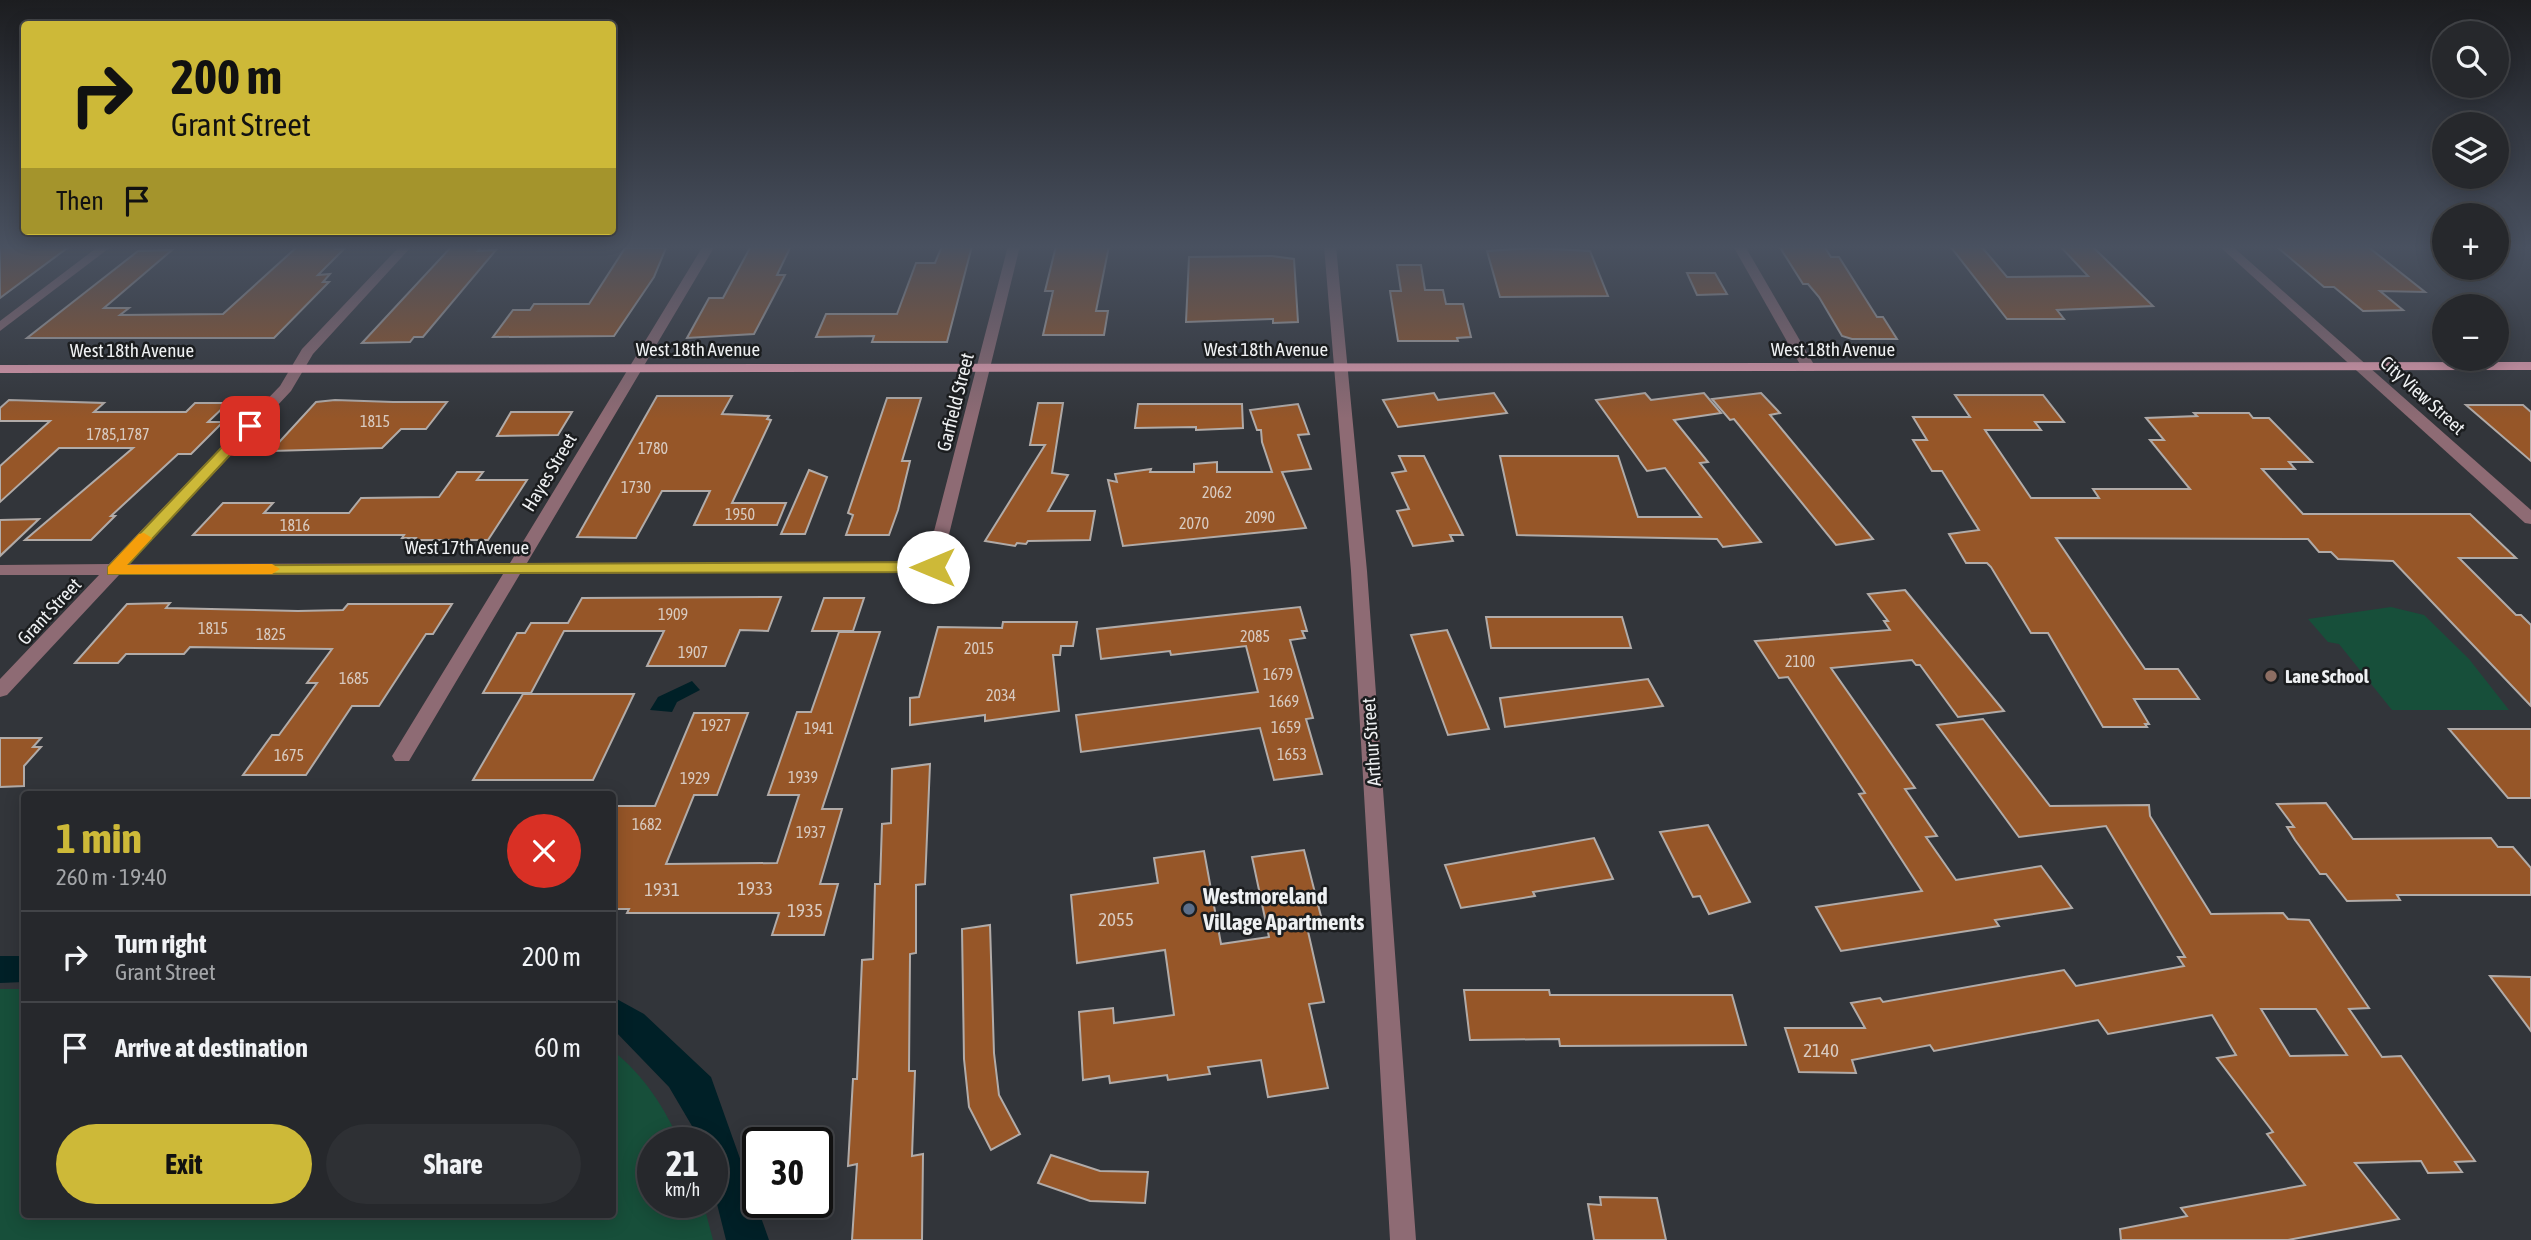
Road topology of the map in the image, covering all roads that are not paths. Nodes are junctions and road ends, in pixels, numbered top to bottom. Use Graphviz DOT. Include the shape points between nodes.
graph roads {
  1 [pos="30,304"];
  2 [pos="352,304"];
  3 [pos="675,304"];
  4 [pos="999,304"];
  5 [pos="1336,304"];
  6 [pos="1772,304"];
  7 [pos="2290,304"];
  8 [pos="0,327"];
  9 [pos="2531,366"];
  10 [pos="983,368"];
  11 [pos="1809,368"];
  12 [pos="2361,368"];
  13 [pos="0,369"];
  14 [pos="297,369"];
  15 [pos="636,369"];
  16 [pos="1343,369"];
  17 [pos="2531,519"];
  18 [pos="933,567"];
  19 [pos="516,568"];
  20 [pos="0,570"];
  21 [pos="114,570"];
  22 [pos="0,690"];
  23 [pos="402,757"];
  24 [pos="1403,1240"];
  1 -- 8 [label="street"];
  2 -- 14 [label="street, Grant Street"];
  3 -- 15 [label="street, Hayes Street"];
  4 -- 10 [label="street, Garfield Street"];
  5 -- 16 [label="street, Arthur Street"];
  6 -- 11 [label="street"];
  7 -- 12 [label="street, City View Street"];
  9 -- 12 [label="main road, West 18th Avenue"];
  10 -- 15 [label="main road, West 18th Avenue"];
  10 -- 16 [label="main road, West 18th Avenue"];
  10 -- 18 [label="street, Garfield Street"];
  11 -- 12 [label="main road, West 18th Avenue"];
  11 -- 16 [label="main road, West 18th Avenue"];
  12 -- 17 [label="street, City View Street"];
  13 -- 14 [label="main road, West 18th Avenue"];
  14 -- 15 [label="main road, West 18th Avenue"];
  14 -- 21 [label="street, Grant Street" via="286,388"];
  15 -- 19 [label="street, Hayes Street"];
  16 -- 24 [label="street, Arthur Street"];
  18 -- 19 [label="street, West 17th Avenue"];
  19 -- 21 [label="street, West 17th Avenue"];
  19 -- 23 [label="street, Hayes Street"];
  20 -- 21 [label="street, West 17th Avenue"];
  21 -- 22 [label="street, Grant Street"];
}
